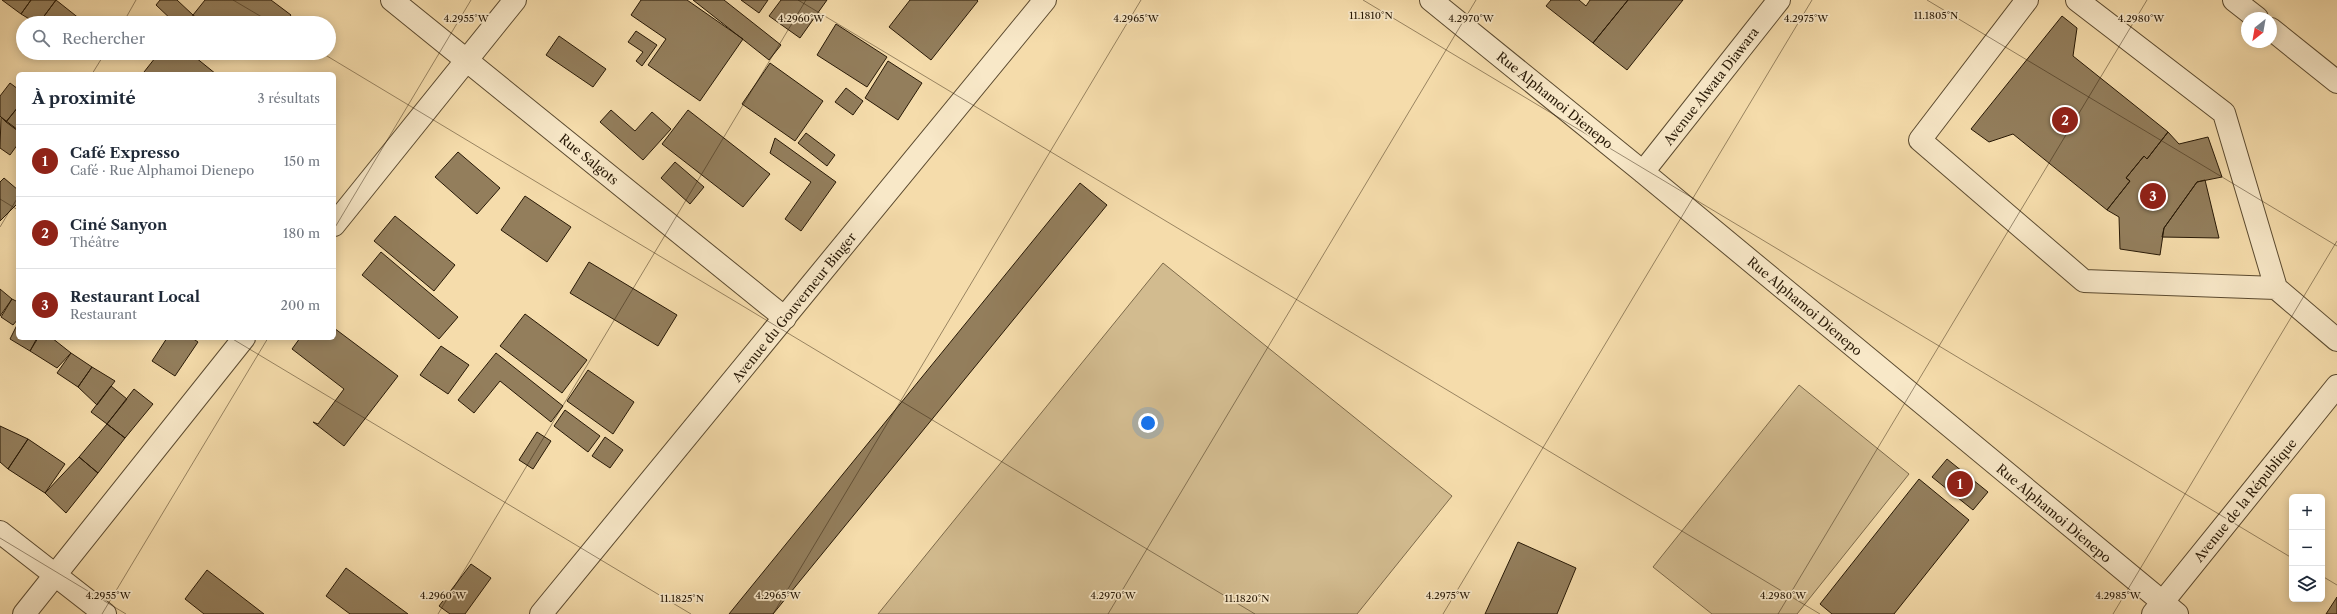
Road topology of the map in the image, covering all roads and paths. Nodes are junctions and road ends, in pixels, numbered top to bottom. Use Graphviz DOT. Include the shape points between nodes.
graph roads {
  1 [pos="392,0"];
  2 [pos="515,0"];
  3 [pos="1045,0"];
  4 [pos="1431,0"];
  5 [pos="1779,0"];
  6 [pos="2027,0"];
  7 [pos="2077,0"];
  8 [pos="2234,0"];
  9 [pos="2249,12"];
  10 [pos="2277,34"];
  11 [pos="466,60"];
  12 [pos="2337,82"];
  13 [pos="1643,172"];
  14 [pos="336,222"];
  15 [pos="2276,288"];
  16 [pos="786,318"];
  17 [pos="242,340"];
  18 [pos="2337,340"];
  19 [pos="2337,386"];
  20 [pos="0,532"];
  21 [pos="54,576"];
  22 [pos="2164,610"];
  23 [pos="24,614"];
  24 [pos="105,614"];
  25 [pos="541,614"];
  1 -- 11 [label="street, Rue Salgots"];
  2 -- 11 [label="street"];
  3 -- 16 [label="street, Avenue du Gouverneur Binger"];
  4 -- 13 [label="street, Rue Alphamoi Dienepo"];
  5 -- 13 [label="street, Avenue Alwata Diawara"];
  6 -- 15 [label="street" via="1920,140 2084,281"];
  7 -- 15 [label="street" via="2224,112"];
  8 -- 9 [label="street"];
  10 -- 12 [label="street"];
  11 -- 14 [label="street"];
  11 -- 16 [label="street, Rue Salgots"];
  13 -- 22 [label="street, Rue Alphamoi Dienepo"];
  15 -- 18 [label="street"];
  16 -- 25 [label="street, Avenue du Gouverneur Binger"];
  17 -- 21 [label="street"];
  19 -- 22 [label="street, Avenue de la République"];
  20 -- 21 [label="street"];
  21 -- 23 [label="street"];
  21 -- 24 [label="street"];
}
